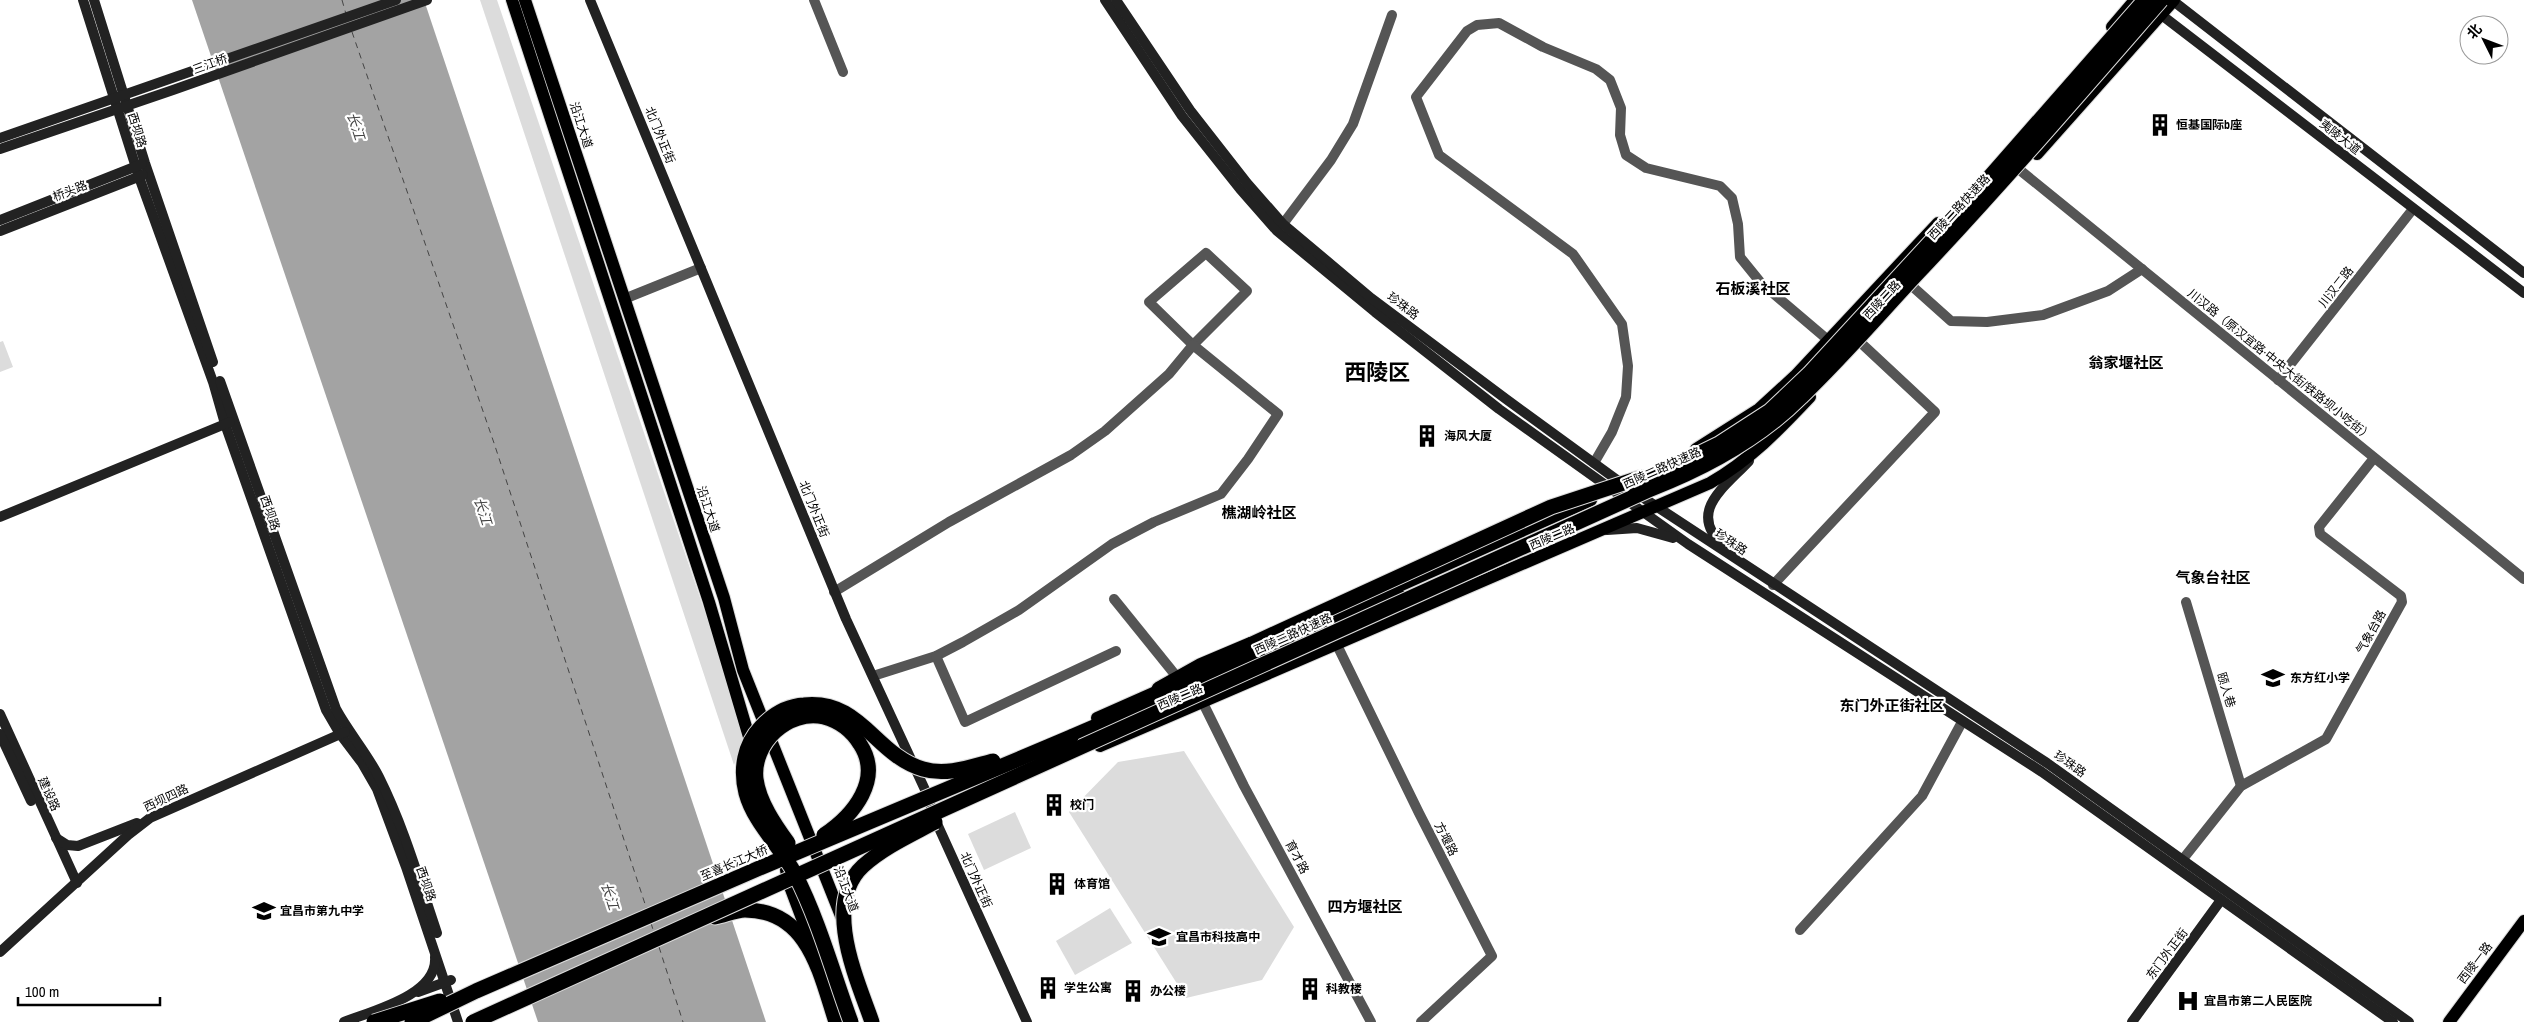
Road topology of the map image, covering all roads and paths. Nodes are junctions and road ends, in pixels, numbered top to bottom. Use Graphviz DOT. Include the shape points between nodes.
graph roads {
  1 [pos="83,0"];
  2 [pos="94,0"];
  3 [pos="396,0"];
  4 [pos="427,0"];
  5 [pos="512,0"];
  6 [pos="525,0"];
  7 [pos="590,0"];
  8 [pos="814,0"];
  9 [pos="1105,0"];
  10 [pos="1116,0"];
  11 [pos="2135,0"];
  12 [pos="2144,0"];
  13 [pos="2168,3"];
  14 [pos="1392,15"];
  15 [pos="843,72"];
  16 [pos="0,138"];
  17 [pos="0,149"];
  18 [pos="142,170"];
  19 [pos="2021,171"];
  20 [pos="2413,209"];
  21 [pos="0,220"];
  22 [pos="1283,224"];
  23 [pos="0,231"];
  24 [pos="701,268"];
  25 [pos="2142,269"];
  26 [pos="2524,273"];
  27 [pos="1913,287"];
  28 [pos="2524,293"];
  29 [pos="624,299"];
  30 [pos="1828,340"];
  31 [pos="1861,343"];
  32 [pos="1193,345"];
  33 [pos="2278,380"];
  34 [pos="229,422"];
  35 [pos="1770,440"];
  36 [pos="2374,458"];
  37 [pos="1594,463"];
  38 [pos="1665,471"];
  39 [pos="1624,485"];
  40 [pos="1612,490"];
  41 [pos="1656,507"];
  42 [pos="1644,513"];
  43 [pos="0,517"];
  44 [pos="1603,530"];
  45 [pos="1688,544"];
  46 [pos="1752,571"];
  47 [pos="2524,579"];
  48 [pos="1773,585"];
  49 [pos="834,592"];
  50 [pos="1114,599"];
  51 [pos="2186,602"];
  52 [pos="1337,645"];
  53 [pos="1116,651"];
  54 [pos="936,656"];
  55 [pos="873,676"];
  56 [pos="1179,680"];
  57 [pos="1153,693"];
  58 [pos="1203,703"];
  59 [pos="0,714"];
  60 [pos="1962,722"];
  61 [pos="344,733"];
  62 [pos="0,734"];
  63 [pos="1070,737"];
  64 [pos="1035,767"];
  65 [pos="2241,786"];
  66 [pos="926,794"];
  67 [pos="934,817"];
  68 [pos="150,818"];
  69 [pos="56,838"];
  70 [pos="813,841"];
  71 [pos="790,855"];
  72 [pos="2183,859"];
  73 [pos="823,868"];
  74 [pos="789,884"];
  75 [pos="75,885"];
  76 [pos="2222,900"];
  77 [pos="2524,921"];
  78 [pos="692,923"];
  79 [pos="1800,930"];
  80 [pos="2524,933"];
  81 [pos="435,949"];
  82 [pos="0,952"];
  83 [pos="449,981"];
  84 [pos="476,991"];
  85 [pos="453,993"];
  86 [pos="413,994"];
  87 [pos="479,1020"];
  88 [pos="344,1022"];
  89 [pos="374,1022"];
  90 [pos="390,1022"];
  91 [pos="412,1022"];
  92 [pos="458,1022"];
  93 [pos="466,1022"];
  94 [pos="836,1022"];
  95 [pos="840,1022"];
  96 [pos="851,1022"];
  97 [pos="862,1022"];
  98 [pos="872,1022"];
  99 [pos="879,1022"];
  100 [pos="1027,1022"];
  101 [pos="1371,1022"];
  102 [pos="1421,1022"];
  103 [pos="2132,1022"];
  104 [pos="2393,1022"];
  105 [pos="2409,1022"];
  106 [pos="2448,1022"];
  107 [pos="2458,1022"];
  1 -- 18 [label="main road, 西坝路"];
  2 -- 18 [label="main road, 西坝路"];
  3 -- 16 [label="main road, 三江桥, bridge"];
  4 -- 17 [label="main road, 三江桥, bridge"];
  5 -- 71 [label="main road"];
  6 -- 29 [label="main road, 沿江大道"];
  7 -- 24 [label="main road, 北门外正街"];
  8 -- 15 [label="street"];
  9 -- 40 [label="main road, 珍珠路" via="1182,116 1277,231 1499,409"];
  10 -- 22 [label="main road, 珍珠路" via="1190,110 1246,183"];
  11 -- 30 [label="main road, 西陵二路" via="2002,155"];
  12 -- 13 [label="main road, 夷陵大道"];
  12 -- 38 [label="highway, 西陵二路快速路, bridge" via="1973,196 1809,374 1770,411 1743,430"];
  13 -- 19 [label="main road, 西陵二路"];
  13 -- 20 [label="main road, 夷陵大道"];
  13 -- 26 [label="main road, 夷陵大道"];
  13 -- 64 [label="highway, 西陵二路快速路, bridge" via="1800,398 1749,439 1691,474 1642,493"];
  14 -- 22 [label="street" via="1353,124 1331,160"];
  18 -- 21 [label="main road, 桥头路"];
  18 -- 23 [label="main road, 桥头路"];
  18 -- 34 [label="main road, 西坝路"];
  19 -- 25 [label="street, 川汉路（原汉宜路·中央大街/铁路坝小吃街）"];
  19 -- 27 [label="main road, 西陵二路"];
  20 -- 28 [label="main road, 夷陵大道"];
  20 -- 33 [label="street, 川汉二路"];
  22 -- 37 [label="main road, 珍珠路" via="1371,298"];
  24 -- 29 [label="street"];
  24 -- 49 [label="main road, 北门外正街"];
  25 -- 27 [label="street" via="2108,291 2043,315 1986,322 1951,321"];
  25 -- 33 [label="street, 川汉路（原汉宜路·中央大街/铁路坝小吃街）"];
  27 -- 31 [label="main road, 西陵二路"];
  29 -- 70 [label="main road, 沿江大道" via="724,598 743,670"];
  30 -- 37 [label="street" via="1761,283 1740,257 1732,198 1720,186 1646,168 1626,155 1620,135 1621,108 1610,80 1596,69 1543,48 1499,23 1477,25 1467,31 1416,97 1439,154 1573,254 1622,324 1628,366 1626,397 1612,432"];
  30 -- 39 [label="main road, 西陵二路" via="1758,409 1688,454"];
  31 -- 35 [label="main road, 西陵二路"];
  31 -- 48 [label="street" via="1935,412"];
  32 -- 32 [label="street" via="1149,302 1206,253 1247,291"];
  32 -- 49 [label="street" via="1169,374 1105,431 1071,455 950,522"];
  32 -- 54 [label="street" via="1278,414 1220,494 1112,544 1019,610"];
  33 -- 36 [label="street, 川汉路（原汉宜路·中央大街/铁路坝小吃街）"];
  34 -- 43 [label="main road"];
  34 -- 61 [label="main road, 西坝路" via="326,710"];
  35 -- 41 [label="main road, 西陵二路" via="1730,472"];
  35 -- 46 [label="main road" via="1719,492 1707,510 1709,526 1718,541"];
  36 -- 47 [label="street, 川汉路（原汉宜路·中央大街/铁路坝小吃街）"];
  36 -- 65 [label="street, 气象台路" via="2318,527 2320,534 2401,596 2402,602 2326,739"];
  37 -- 39 [label="main road, 珍珠路"];
  38 -- 56 [label="highway, bridge" via="1551,507 1200,666"];
  38 -- 63 [label="highway, 西陵二路快速路, bridge" via="1445,575"];
  39 -- 40 [label="main road, 西陵二路"];
  39 -- 41 [label="main road, 珍珠路"];
  40 -- 42 [label="main road, 珍珠路"];
  40 -- 56 [label="main road, 西陵二路"];
  41 -- 42 [label="main road, 西陵二路"];
  41 -- 46 [label="main road, 珍珠路"];
  42 -- 44 [label="main road, 西陵二路"];
  42 -- 45 [label="main road, 珍珠路"];
  44 -- 45 [label="main road" via="1637,528"];
  44 -- 52 [label="main road, 西陵二路"];
  45 -- 60 [label="main road, 珍珠路"];
  46 -- 48 [label="main road, 珍珠路"];
  48 -- 72 [label="main road, 珍珠路" via="2047,763"];
  49 -- 55 [label="main road, 北门外正街"];
  50 -- 56 [label="street"];
  51 -- 65 [label="street, 颐人巷"];
  52 -- 58 [label="main road, 西陵二路"];
  52 -- 102 [label="street, 方堰路" via="1492,956"];
  53 -- 54 [label="street" via="965,722"];
  54 -- 55 [label="street"];
  55 -- 66 [label="main road, 北门外正街"];
  56 -- 57 [label="highway"];
  57 -- 66 [label="main road, 西陵二路"];
  58 -- 67 [label="main road, 西陵二路"];
  58 -- 101 [label="street, 育才路"];
  59 -- 69 [label="main road, 建设路"];
  60 -- 76 [label="main road, 珍珠路" via="2042,772"];
  60 -- 79 [label="street" via="1922,796"];
  61 -- 68 [label="main road, 西坝四路"];
  61 -- 81 [label="main road, 西坝路" via="377,789"];
  61 -- 83 [label="main road, 西坝路" via="375,770 403,832"];
  62 -- 75 [label="main road, 建设路"];
  63 -- 71 [label="highway, 至喜长江大桥, bridge"];
  63 -- 96 [label="highway, bridge" via="966,769 941,772 923,770 905,761 846,712 828,705 788,708 756,732 744,759 743,778 747,796 806,896"];
  64 -- 78 [label="highway, bridge"];
  64 -- 98 [label="highway, bridge" via="885,849 862,867 854,879 845,902 844,928"];
  65 -- 72 [label="street, 气象台路"];
  66 -- 67 [label="main road, 北门外正街"];
  66 -- 70 [label="main road, 西陵二路"];
  67 -- 73 [label="main road, 西陵二路"];
  67 -- 100 [label="main road, 北门外正街"];
  68 -- 69 [label="main road" via="78,846 67,845"];
  68 -- 75 [label="main road, 西坝四路" via="128,834"];
  69 -- 75 [label="main road, 建设路"];
  70 -- 71 [label="main road, 西陵二路"];
  70 -- 73 [label="main road, 沿江大道"];
  71 -- 74 [label="main road"];
  71 -- 84 [label="highway, 至喜长江大桥, bridge"];
  71 -- 97 [label="highway, bridge" via="836,827 864,794 868,780 866,752 857,739 842,725 824,717 796,720 776,730 760,751 756,778 765,805 802,866 815,893"];
  72 -- 105 [label="main road, 珍珠路"];
  73 -- 74 [label="main road, 西陵二路"];
  73 -- 99 [label="main road, 沿江大道"];
  74 -- 95 [label="main road"];
  75 -- 82 [label="main road, 西坝四路"];
  76 -- 103 [label="main road, 东门外正街"];
  76 -- 104 [label="main road, 珍珠路"];
  77 -- 106 [label="main road, 西陵一路"];
  78 -- 87 [label="highway, bridge"];
  78 -- 94 [label="highway, bridge" via="744,910 784,919 807,945"];
  80 -- 107 [label="main road, 西陵一路"];
  81 -- 83 [label="main road, 西坝路"];
  81 -- 86 [label="main road" via="433,972"];
  83 -- 85 [label="main road, 西坝路"];
  83 -- 86 [label="main road"];
  84 -- 89 [label="highway, bridge"];
  84 -- 91 [label="highway, 至喜长江大桥, bridge"];
  85 -- 90 [label="main road"];
  85 -- 92 [label="main road, 西坝路"];
  85 -- 93 [label="main road, 西坝路"];
  86 -- 88 [label="main road"];
}
